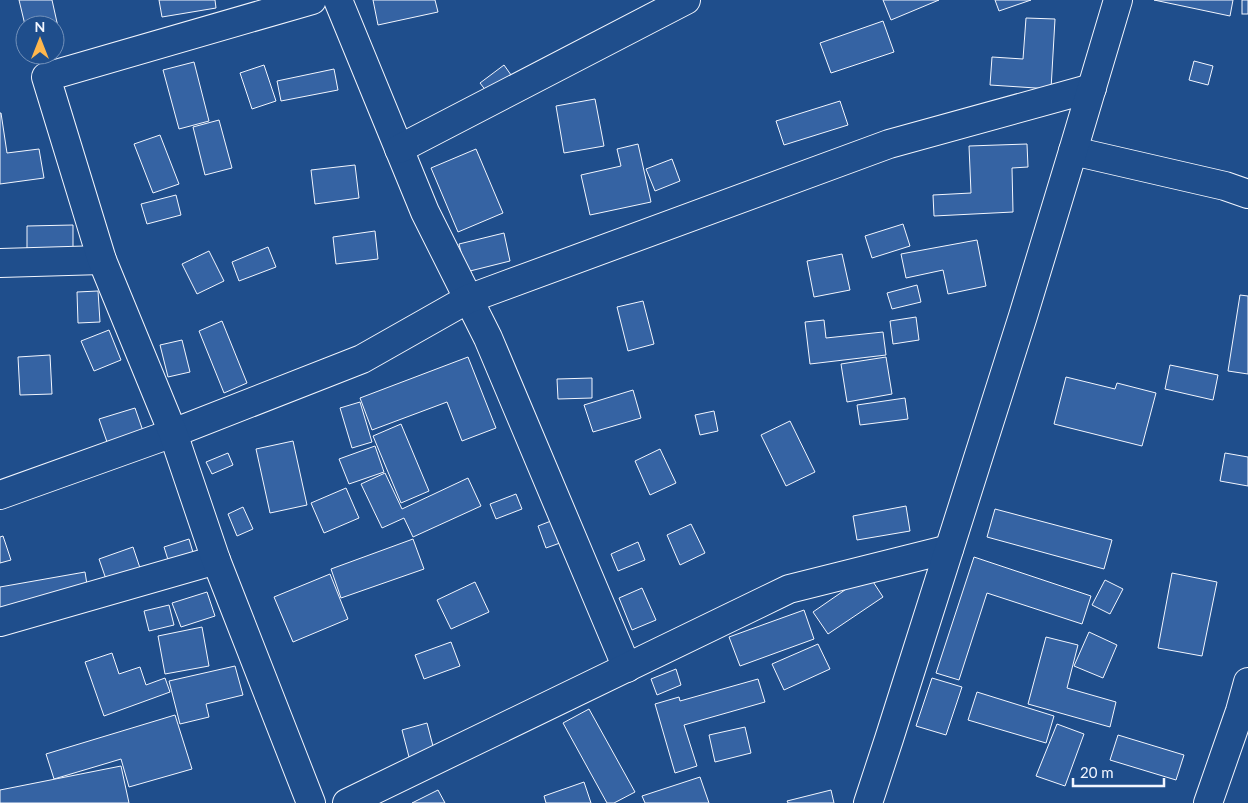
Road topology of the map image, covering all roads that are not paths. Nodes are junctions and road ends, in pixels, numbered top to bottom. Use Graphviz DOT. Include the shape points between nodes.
graph roads {
  1 [pos="312,0"];
  2 [pos="338,0"];
  3 [pos="686,0"];
  4 [pos="1118,0"];
  5 [pos="1092,88"];
  6 [pos="399,149"];
  7 [pos="1074,151"];
  8 [pos="1240,187"];
  9 [pos="102,260"];
  10 [pos="0,263"];
  11 [pos="468,299"];
  12 [pos="173,433"];
  13 [pos="0,495"];
  14 [pos="949,549"];
  15 [pos="216,560"];
  16 [pos="0,622"];
  17 [pos="627,668"];
  18 [pos="1248,682"];
  19 [pos="311,803"];
  20 [pos="348,803"];
  21 [pos="868,803"];
  22 [pos="1208,803"];
  1 -- 9 [label="street" via="46,78"];
  2 -- 6 [label="street"];
  3 -- 6 [label="street"];
  4 -- 5 [label="street"];
  5 -- 7 [label="street"];
  5 -- 11 [label="street" via="889,144"];
  6 -- 11 [label="street"];
  7 -- 8 [label="street"];
  7 -- 14 [label="street"];
  9 -- 10 [label="street"];
  9 -- 12 [label="street"];
  11 -- 12 [label="street" via="362,359"];
  11 -- 17 [label="street" via="488,338"];
  12 -- 13 [label="street"];
  12 -- 15 [label="street"];
  14 -- 17 [label="street" via="789,589"];
  14 -- 21 [label="street"];
  15 -- 16 [label="street"];
  15 -- 19 [label="street"];
  17 -- 20 [label="street"];
  18 -- 22 [label="street"];
}
